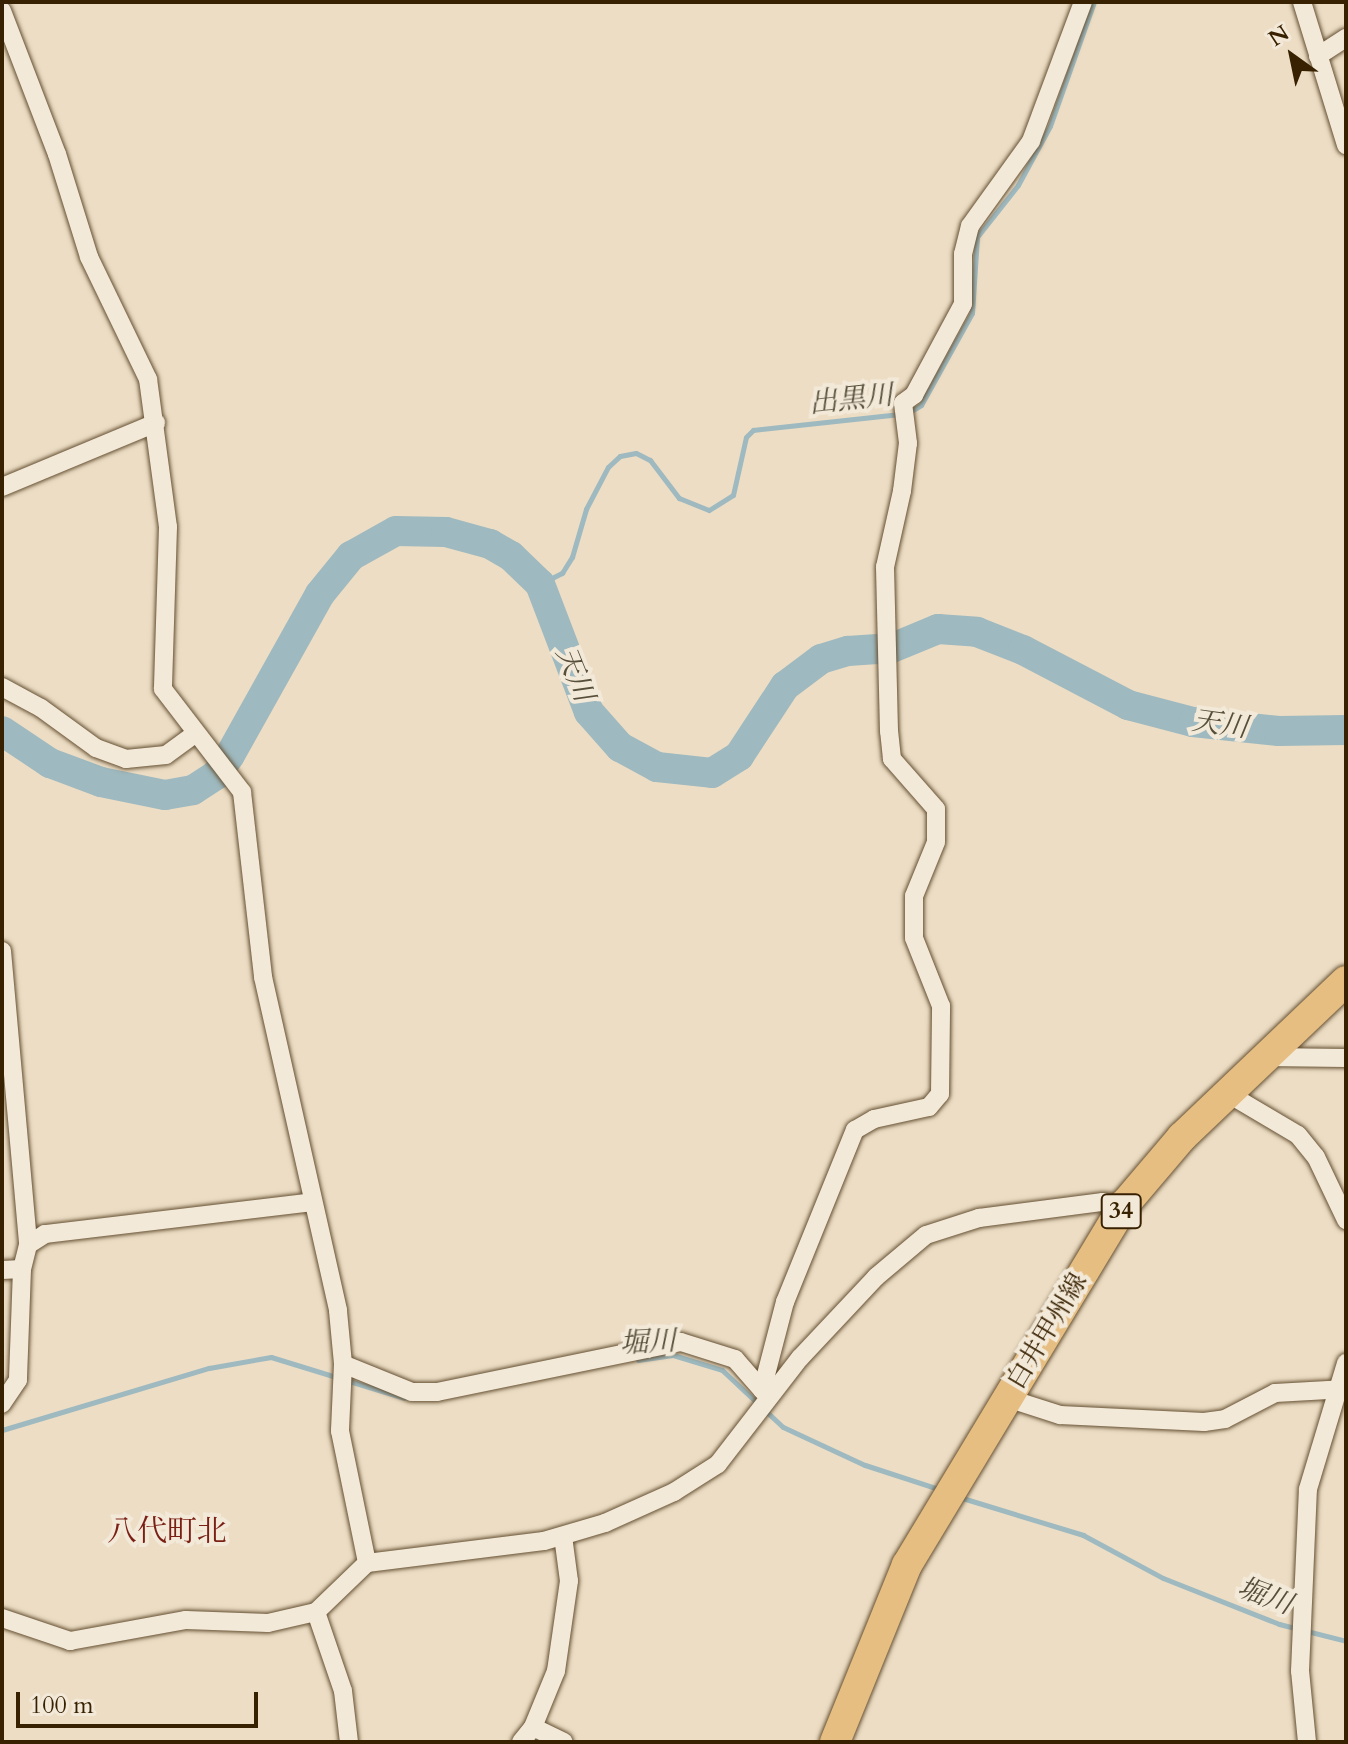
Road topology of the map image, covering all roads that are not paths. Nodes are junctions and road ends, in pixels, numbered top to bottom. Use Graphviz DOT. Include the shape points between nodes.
graph roads {
  1 [pos="1083,2"];
  2 [pos="1302,2"];
  3 [pos="2,11"];
  4 [pos="1346,38"];
  5 [pos="1318,56"];
  6 [pos="1346,145"];
  7 [pos="156,423"];
  8 [pos="2,487"];
  9 [pos="2,687"];
  10 [pos="195,734"];
  11 [pos="2,951"];
  12 [pos="1346,981"];
  13 [pos="1266,1057"];
  14 [pos="1346,1058"];
  15 [pos="1227,1093"];
  16 [pos="312,1202"];
  17 [pos="1125,1204"];
  18 [pos="1346,1220"];
  19 [pos="28,1245"];
  20 [pos="22,1269"];
  21 [pos="2,1270"];
  22 [pos="1346,1363"];
  23 [pos="343,1367"];
  24 [pos="1342,1388"];
  25 [pos="766,1395"];
  26 [pos="1007,1398"];
  27 [pos="2,1404"];
  28 [pos="563,1536"];
  29 [pos="367,1563"];
  30 [pos="316,1612"];
  31 [pos="2,1618"];
  32 [pos="527,1735"];
  33 [pos="349,1742"];
  34 [pos="564,1742"];
  35 [pos="835,1742"];
  36 [pos="1307,1742"];
  1 -- 25 [label="street" via="1031,141 970,226 963,254 963,304 905,413 902,491 885,567 892,759 936,809 936,842 914,896 914,938 941,1006 940,1094 929,1107 874,1119 855,1130 785,1302"];
  2 -- 5 [label="street"];
  3 -- 7 [label="street" via="89,257 148,379"];
  4 -- 5 [label="street"];
  5 -- 6 [label="street"];
  7 -- 8 [label="street"];
  7 -- 10 [label="street" via="168,527 163,689"];
  9 -- 10 [label="street" via="96,748 126,759 166,755"];
  10 -- 16 [label="street" via="242,792 263,977"];
  11 -- 19 [label="street"];
  12 -- 13 [label="main road, 白井甲州線 / 34"];
  13 -- 14 [label="street"];
  13 -- 15 [label="main road, 白井甲州線 / 34"];
  15 -- 17 [label="main road, 白井甲州線 / 34"];
  15 -- 18 [label="street" via="1298,1135 1316,1157"];
  16 -- 19 [label="street" via="45,1234"];
  16 -- 23 [label="street" via="338,1311"];
  17 -- 25 [label="street" via="1103,1202 979,1218 926,1235 876,1277"];
  17 -- 26 [label="main road, 白井甲州線 / 34"];
  19 -- 20 [label="street"];
  20 -- 21 [label="street"];
  20 -- 27 [label="street" via="18,1380"];
  22 -- 24 [label="street"];
  23 -- 25 [label="street" via="412,1392 437,1392 681,1342 735,1359"];
  23 -- 29 [label="street" via="340,1431"];
  24 -- 26 [label="street" via="1275,1393 1225,1419 1204,1422 1060,1415"];
  24 -- 36 [label="street" via="1308,1489 1301,1632"];
  25 -- 28 [label="street" via="753,1420 703,1475 605,1523"];
  26 -- 35 [label="main road, 白井甲州線 / 34" via="889,1601"];
  28 -- 29 [label="street"];
  28 -- 32 [label="street" via="569,1581 556,1671"];
  29 -- 30 [label="street"];
  30 -- 31 [label="street" via="268,1623 186,1620 70,1641"];
  30 -- 33 [label="street" via="343,1691"];
  32 -- 34 [label="street"];
}
